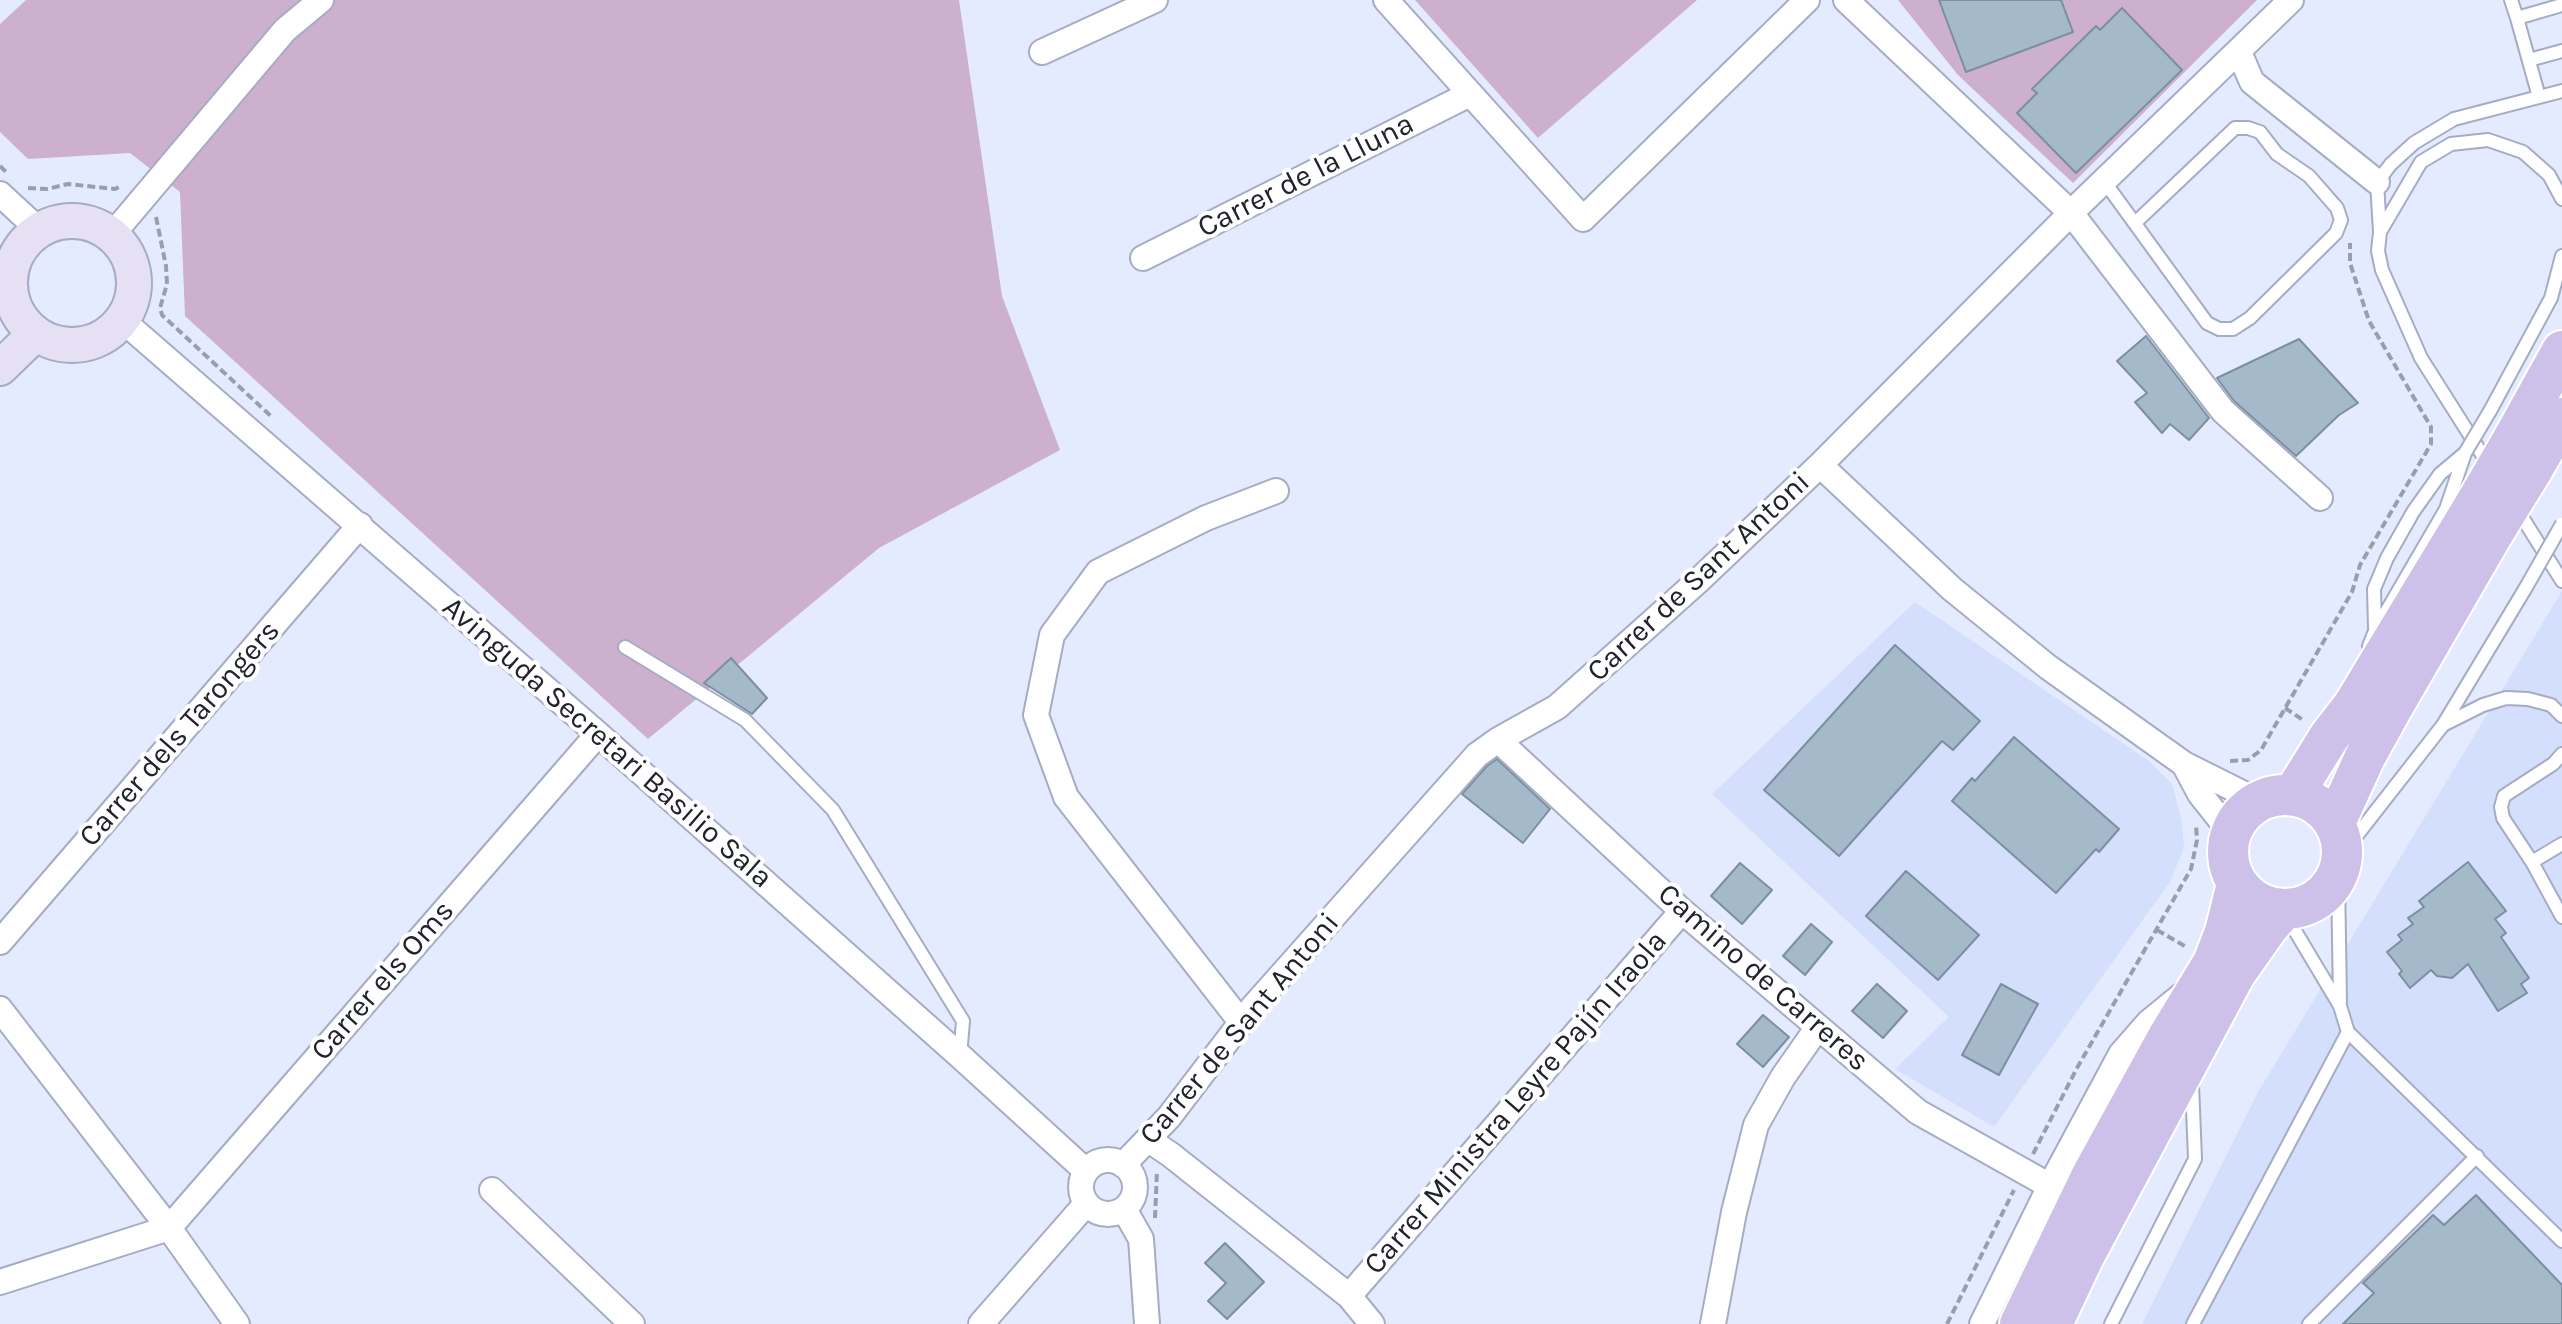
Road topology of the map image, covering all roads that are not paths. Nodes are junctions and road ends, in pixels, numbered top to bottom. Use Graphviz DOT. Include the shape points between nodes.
graph roads {
  1 [pos="321,0"];
  2 [pos="1155,0"];
  3 [pos="1386,0"];
  4 [pos="1807,0"];
  5 [pos="1846,0"];
  6 [pos="2291,0"];
  7 [pos="2511,0"];
  8 [pos="2562,5"];
  9 [pos="2517,18"];
  10 [pos="2562,51"];
  11 [pos="1042,52"];
  12 [pos="2239,52"];
  13 [pos="2529,60"];
  14 [pos="2562,91"];
  15 [pos="1470,94"];
  16 [pos="2539,97"];
  17 [pos="2104,181"];
  18 [pos="2377,182"];
  19 [pos="0,194"];
  20 [pos="2562,199"];
  21 [pos="2071,213"];
  22 [pos="2135,223"];
  23 [pos="39,230"];
  24 [pos="2380,232"];
  25 [pos="112,235"];
  26 [pos="2562,256"];
  27 [pos="1143,258"];
  28 [pos="122,320"];
  29 [pos="35,334"];
  30 [pos="2562,351"];
  31 [pos="0,368"];
  32 [pos="2562,418"];
  33 [pos="2511,441"];
  34 [pos="2465,453"];
  35 [pos="1820,465"];
  36 [pos="1276,491"];
  37 [pos="2320,498"];
  38 [pos="2483,520"];
  39 [pos="2562,524"];
  40 [pos="360,525"];
  41 [pos="2562,581"];
  42 [pos="2375,631"];
  43 [pos="625,647"];
  44 [pos="2353,706"];
  45 [pos="2562,716"];
  46 [pos="2443,725"];
  47 [pos="598,734"];
  48 [pos="1498,740"];
  49 [pos="2562,754"];
  50 [pos="2184,764"];
  51 [pos="2275,798"];
  52 [pos="2231,833"];
  53 [pos="2562,844"];
  54 [pos="2339,851"];
  55 [pos="2532,862"];
  56 [pos="2237,884"];
  57 [pos="2283,910"];
  58 [pos="1682,911"];
  59 [pos="2562,917"];
  60 [pos="0,942"];
  61 [pos="2203,978"];
  62 [pos="2340,1006"];
  63 [pos="0,1009"];
  64 [pos="1241,1022"];
  65 [pos="1818,1027"];
  66 [pos="2348,1032"];
  67 [pos="2193,1054"];
  68 [pos="960,1056"];
  69 [pos="1157,1144"];
  70 [pos="2477,1156"];
  71 [pos="1123,1165"];
  72 [pos="1086,1171"];
  73 [pos="2050,1186"];
  74 [pos="492,1190"];
  75 [pos="1086,1204"];
  76 [pos="1124,1209"];
  77 [pos="169,1228"];
  78 [pos="2562,1241"];
  79 [pos="0,1282"];
  80 [pos="1349,1296"];
  81 [pos="237,1324"];
  82 [pos="632,1324"];
  83 [pos="981,1324"];
  84 [pos="1147,1324"];
  85 [pos="1372,1324"];
  86 [pos="1713,1324"];
  87 [pos="1982,1324"];
  88 [pos="2020,1324"];
  89 [pos="2052,1324"];
  90 [pos="2111,1324"];
  91 [pos="2193,1324"];
  92 [pos="2309,1324"];
  1 -- 25 [label="street" via="285,30"];
  2 -- 11 [label="street"];
  3 -- 15 [label="street"];
  4 -- 15 [label="street" via="1583,219"];
  5 -- 21 [label="street"];
  6 -- 12 [label="street, Carrer de Sant Antoni"];
  7 -- 9 [label="lane"];
  8 -- 9 [label="lane"];
  9 -- 13 [label="lane"];
  10 -- 13 [label="lane"];
  12 -- 17 [label="street, Carrer de Sant Antoni"];
  12 -- 18 [label="street" via="2252,82"];
  13 -- 16 [label="lane"];
  14 -- 16 [label="lane"];
  15 -- 27 [label="street, Carrer de la Lluna"];
  16 -- 18 [label="lane" via="2454,119 2414,143"];
  17 -- 21 [label="street, Carrer de Sant Antoni"];
  17 -- 22 [label="lane"];
  18 -- 24 [label="lane"];
  19 -- 23 [label="street"];
  20 -- 24 [label="lane" via="2549,175 2523,152 2488,140 2451,144 2421,162"];
  21 -- 35 [label="street, Carrer de Sant Antoni"];
  21 -- 37 [label="street" via="2223,411"];
  22 -- 22 [label="lane" via="2207,323 2233,329 2336,233 2341,220 2309,176 2277,154 2260,132 2235,128"];
  23 -- 25 [label="street" via="75,220"];
  23 -- 29 [label="street" via="22,245 10,274 19,316"];
  24 -- 41 [label="lane" via="2382,270 2421,358"];
  25 -- 28 [label="street" via="126,250 134,272 134,294"];
  26 -- 33 [label="lane"];
  28 -- 29 [label="street" via="105,336 78,345"];
  28 -- 40 [label="street, Avinguda Secretari Basilio Sala"];
  29 -- 31 [label="street"];
  30 -- 33 [label="main road"];
  32 -- 33 [label="main road"];
  33 -- 34 [label="lane, bridge"];
  33 -- 38 [label="main road, bridge"];
  34 -- 42 [label="lane" via="2446,509"];
  34 -- 42 [label="lane" via="2440,474 2387,558 2374,589"];
  35 -- 48 [label="street, Carrer de Sant Antoni" via="1557,707"];
  35 -- 50 [label="street" via="1952,589 2048,667"];
  36 -- 64 [label="street" via="1206,518 1098,572 1052,635 1036,715 1066,797"];
  38 -- 44 [label="main road"];
  38 -- 54 [label="main road" via="2365,757"];
  39 -- 46 [label="lane, bridge"];
  40 -- 47 [label="street, Avinguda Secretari Basilio Sala"];
  40 -- 60 [label="street, Carrer dels Tarongers"];
  42 -- 44 [label="lane"];
  43 -- 68 [label="lane" via="745,720 833,810 963,1021"];
  44 -- 51 [label="main road"];
  45 -- 46 [label="lane" via="2551,705 2506,698"];
  46 -- 54 [label="lane"];
  47 -- 68 [label="street, Avinguda Secretari Basilio Sala"];
  47 -- 77 [label="street, Carrer els Oms"];
  48 -- 58 [label="street, Camino de Carreres"];
  48 -- 64 [label="street, Carrer de Sant Antoni" via="1477,755"];
  49 -- 55 [label="lane" via="2504,796 2503,818"];
  50 -- 51 [label="street"];
  50 -- 52 [label="street"];
  51 -- 52 [label="main road" via="2245,810"];
  51 -- 54 [label="main road" via="2312,801 2325,811"];
  52 -- 56 [label="main road" via="2229,866"];
  53 -- 55 [label="lane"];
  54 -- 57 [label="main road" via="2327,893 2302,908"];
  54 -- 62 [label="lane"];
  55 -- 59 [label="lane"];
  56 -- 57 [label="main road" via="2258,903"];
  56 -- 61 [label="main road" via="2225,932"];
  57 -- 62 [label="lane"];
  57 -- 67 [label="main road" via="2235,974"];
  58 -- 65 [label="street, Camino de Carreres"];
  58 -- 80 [label="street, Carrer Ministra Leyre Pajín Iraola"];
  61 -- 73 [label="street" via="2149,1022 2121,1054"];
  61 -- 88 [label="main road" via="2091,1177"];
  62 -- 66 [label="lane"];
  63 -- 77 [label="street"];
  64 -- 69 [label="street, Carrer de Sant Antoni"];
  65 -- 73 [label="street, Camino de Carreres" via="1918,1112"];
  65 -- 86 [label="street" via="1756,1125"];
  66 -- 70 [label="lane"];
  66 -- 91 [label="lane"];
  67 -- 89 [label="main road"];
  67 -- 90 [label="lane" via="2195,1159"];
  68 -- 72 [label="street, Avinguda Secretari Basilio Sala"];
  69 -- 71 [label="street, Carrer de Sant Antoni"];
  69 -- 80 [label="street"];
  70 -- 78 [label="lane"];
  70 -- 92 [label="lane"];
  71 -- 72 [label="street" via="1099,1161"];
  71 -- 76 [label="street" via="1135,1187"];
  72 -- 75 [label="street" via="1080,1187"];
  73 -- 87 [label="street"];
  74 -- 82 [label="street"];
  75 -- 76 [label="street" via="1104,1214"];
  75 -- 83 [label="street"];
  76 -- 84 [label="street" via="1141,1239"];
  77 -- 79 [label="street"];
  77 -- 81 [label="street"];
  80 -- 85 [label="street"];
}
